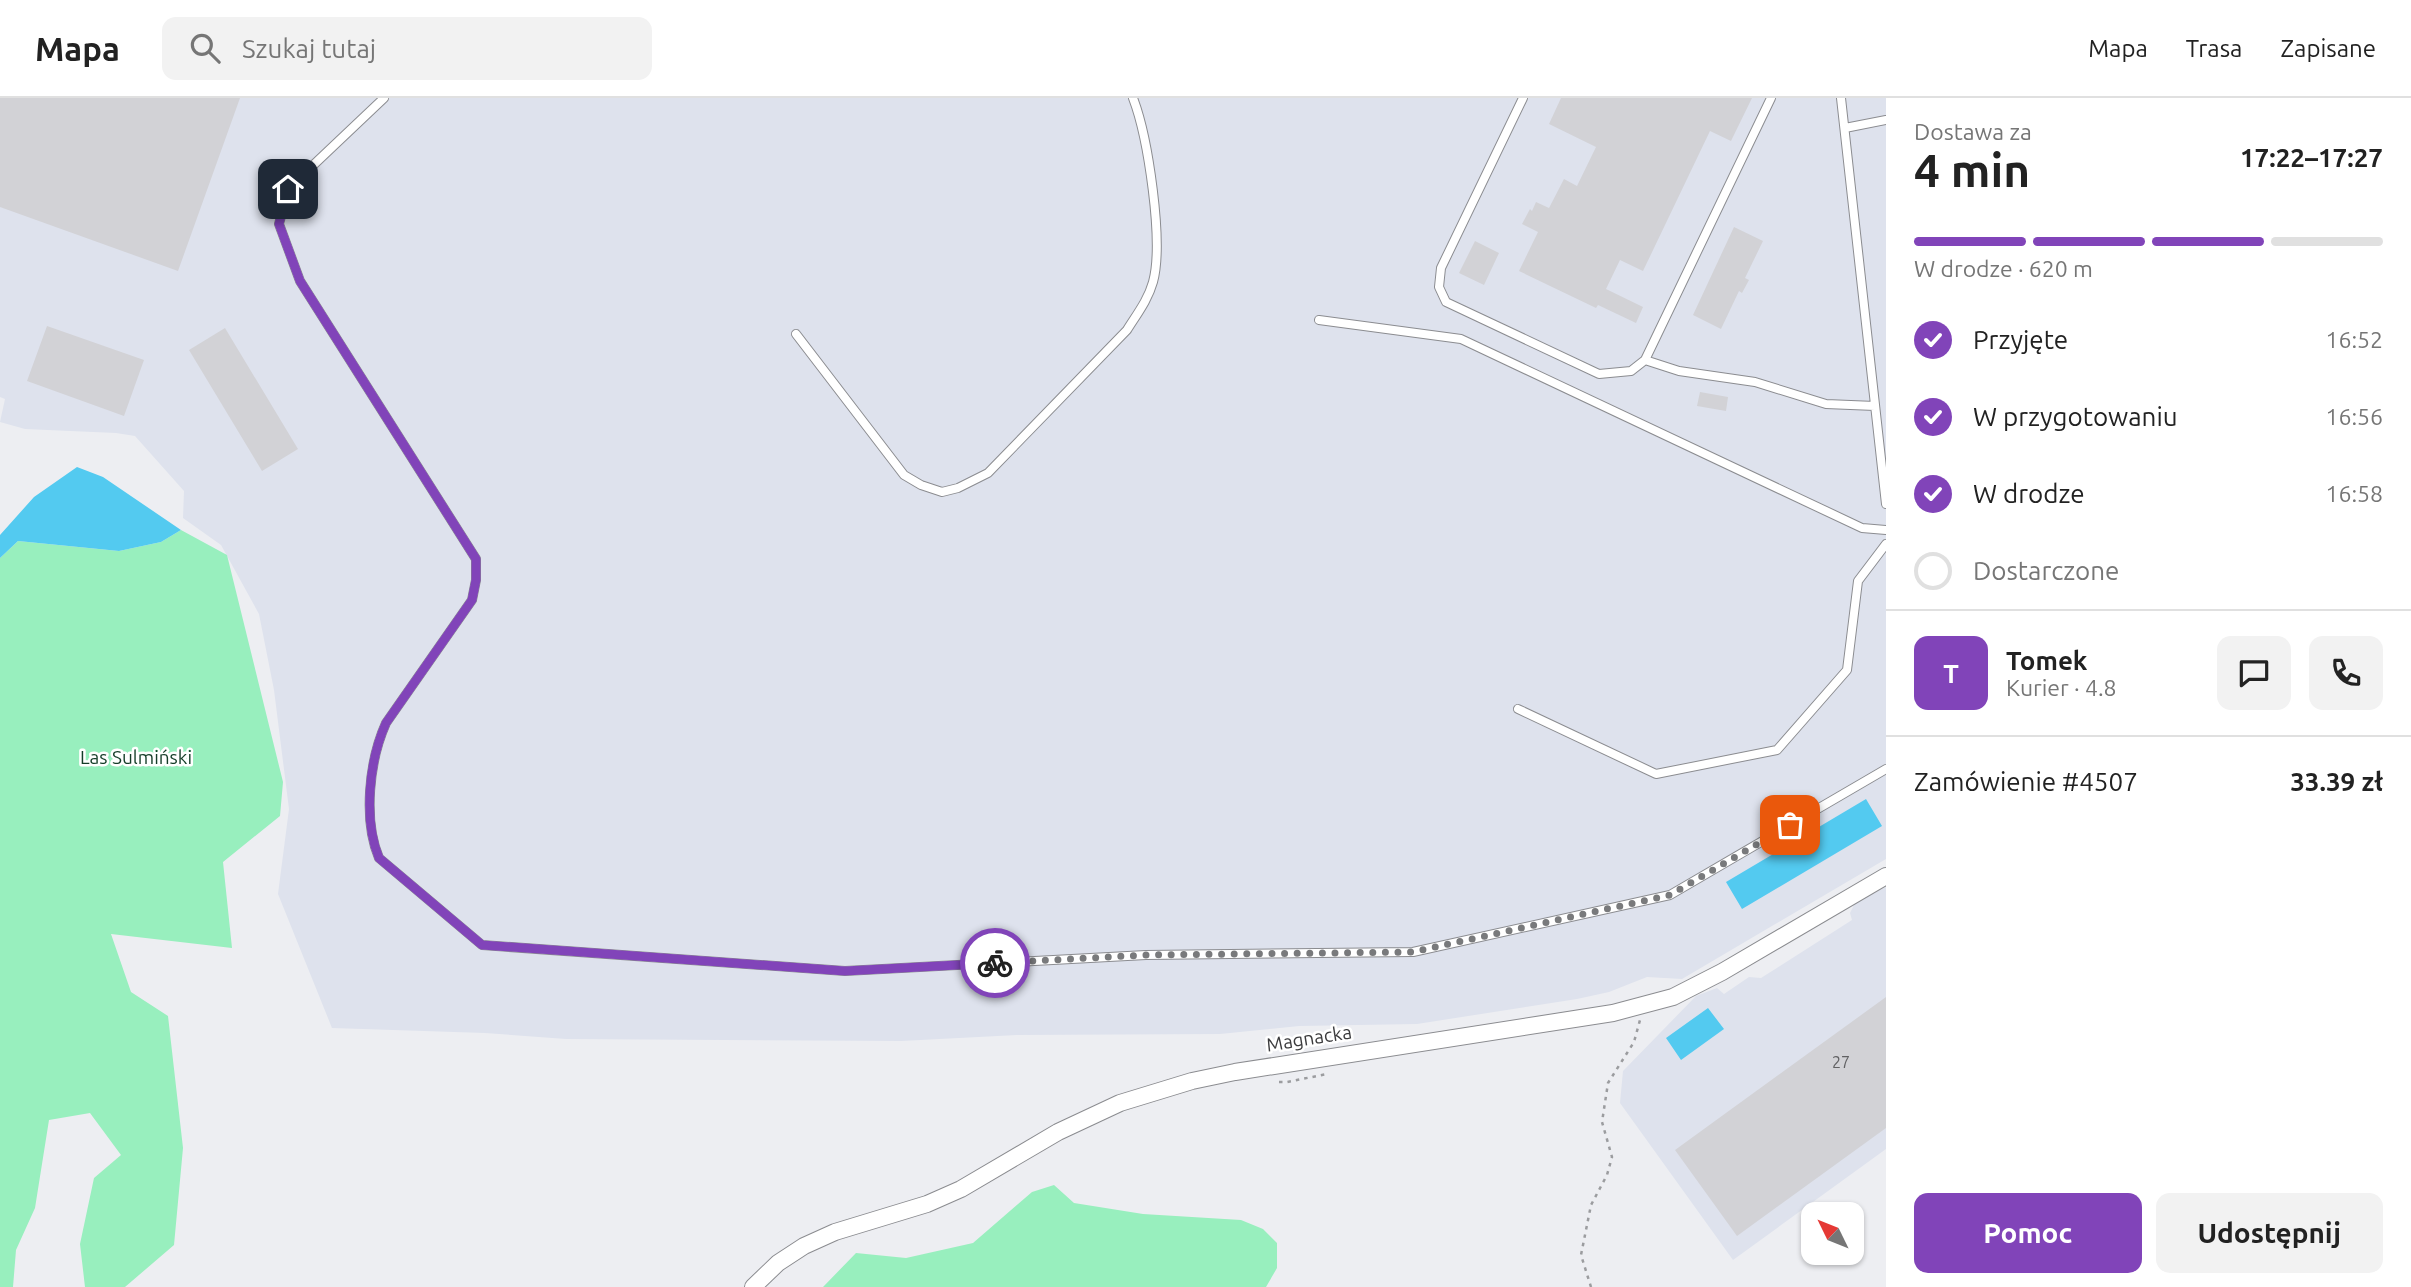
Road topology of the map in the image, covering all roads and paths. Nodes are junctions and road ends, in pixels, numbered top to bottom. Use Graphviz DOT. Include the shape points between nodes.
graph roads {
  1 [pos="384,98"];
  2 [pos="1133,98"];
  3 [pos="1523,98"];
  4 [pos="1771,98"];
  5 [pos="1841,98"];
  6 [pos="1886,120"];
  7 [pos="1845,128"];
  8 [pos="1319,320"];
  9 [pos="796,334"];
  10 [pos="1645,360"];
  11 [pos="1875,406"];
  12 [pos="1886,504"];
  13 [pos="1886,530"];
  14 [pos="1886,544"];
  15 [pos="1518,709"];
  16 [pos="1886,769"];
  17 [pos="1886,876"];
  18 [pos="1639,1006"];
  19 [pos="1335,1072"];
  20 [pos="1276,1082"];
  21 [pos="753,1287"];
  22 [pos="1591,1287"];
  1 -- 16 [label="lane" via="288,189 279,224 300,281 476,559 472,600 380,735 369,795 373,843 379,858 482,945 845,971 1146,955 1413,952 1670,895"];
  2 -- 9 [label="lane" via="1152,184 1157,246 1149,293 1127,330 988,473 942,492 904,475"];
  3 -- 10 [label="lane" via="1441,268 1439,288 1446,302 1599,374 1631,371"];
  4 -- 10 [label="lane"];
  5 -- 7 [label="lane"];
  6 -- 7 [label="lane"];
  7 -- 11 [label="lane"];
  8 -- 13 [label="lane" via="1461,339 1862,528"];
  10 -- 11 [label="lane" via="1679,371 1755,382 1826,404"];
  11 -- 12 [label="lane"];
  14 -- 15 [label="lane" via="1858,581 1847,670 1777,750 1656,774"];
  17 -- 18 [label="street, Magnacka" via="1722,972 1673,996"];
  18 -- 21 [label="street, Magnacka" via="1235,1072 1120,1103 1058,1132 950,1194 804,1246"];
  18 -- 22 [label="path" via="1641,1018 1634,1042 1608,1083 1602,1122 1612,1157 1591,1205 1581,1255"];
  19 -- 20 [label="path"];
}
